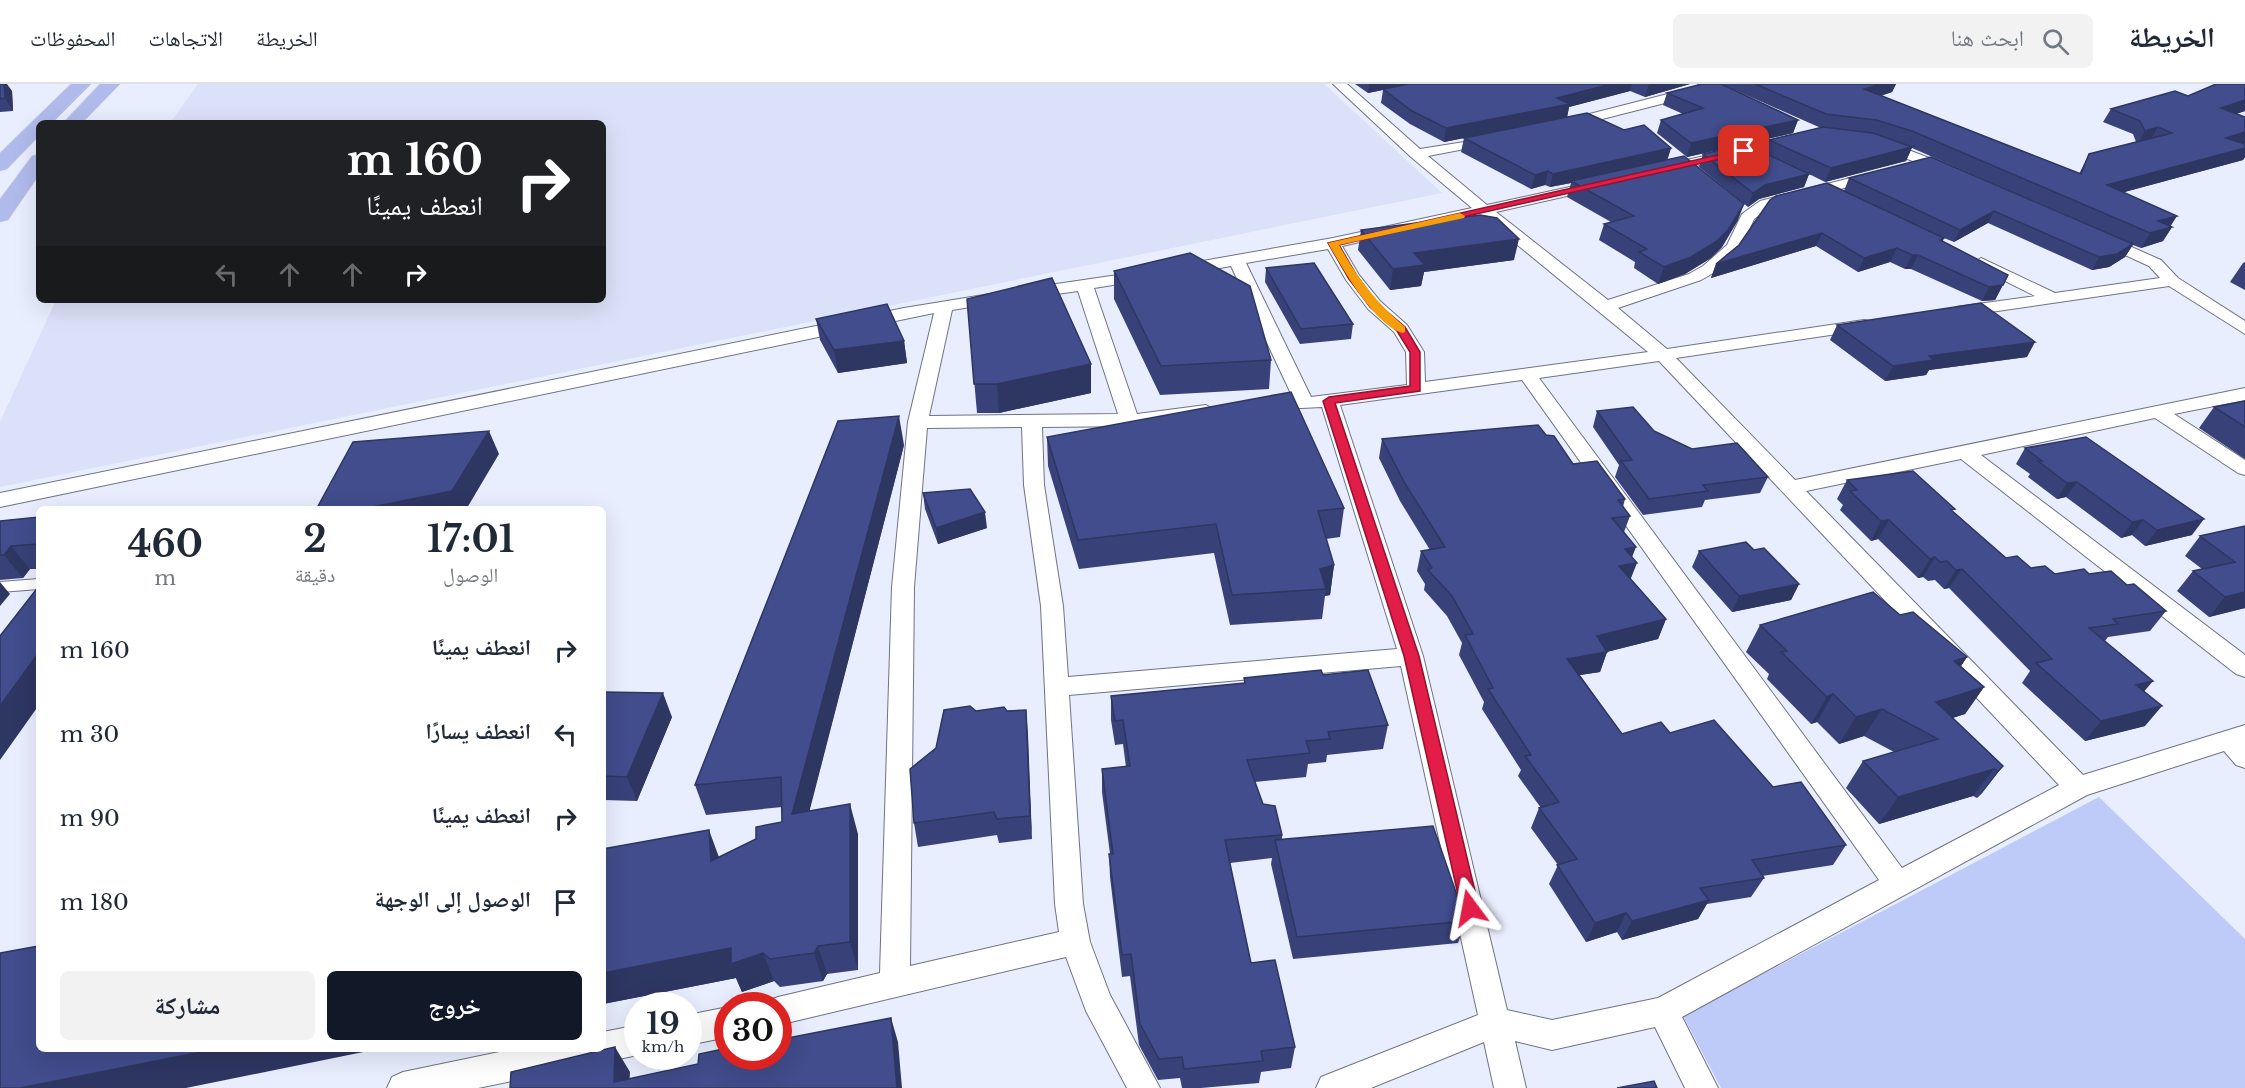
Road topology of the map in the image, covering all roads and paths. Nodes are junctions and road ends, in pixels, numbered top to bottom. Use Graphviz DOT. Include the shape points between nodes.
graph roads {
  1 [pos="82,84"];
  2 [pos="111,84"];
  3 [pos="1340,84"];
  4 [pos="1712,88"];
  5 [pos="1620,111"];
  6 [pos="44,120"];
  7 [pos="74,120"];
  8 [pos="1788,124"];
  9 [pos="1636,125"];
  10 [pos="1553,127"];
  11 [pos="36,128"];
  12 [pos="1503,137"];
  13 [pos="1862,138"];
  14 [pos="1666,151"];
  15 [pos="1744,151"];
  16 [pos="1416,154"];
  17 [pos="1764,161"];
  18 [pos="1928,162"];
  19 [pos="36,164"];
  20 [pos="0,165"];
  21 [pos="1682,165"];
  22 [pos="1647,173"];
  23 [pos="1969,179"];
  24 [pos="1701,180"];
  25 [pos="1804,180"];
  26 [pos="1612,181"];
  27 [pos="1824,189"];
  28 [pos="1845,199"];
  29 [pos="1485,210"];
  30 [pos="0,215"];
  31 [pos="2083,230"];
  32 [pos="1333,243"];
  33 [pos="1970,258"];
  34 [pos="1236,260"];
  35 [pos="2172,281"];
  36 [pos="1084,286"];
  37 [pos="2053,298"];
  38 [pos="1606,306"];
  39 [pos="944,307"];
  40 [pos="1935,315"];
  41 [pos="1887,322"];
  42 [pos="2245,329"];
  43 [pos="1663,355"];
  44 [pos="1526,374"];
  45 [pos="1416,388"];
  46 [pos="2245,394"];
  47 [pos="1317,402"];
  48 [pos="1246,408"];
  49 [pos="1222,410"];
  50 [pos="2158,412"];
  51 [pos="1129,420"];
  52 [pos="918,422"];
  53 [pos="1032,422"];
  54 [pos="1965,452"];
  55 [pos="2245,469"];
  56 [pos="1789,488"];
  57 [pos="0,500"];
  58 [pos="36,584"];
  59 [pos="0,587"];
  60 [pos="1411,656"];
  61 [pos="2245,668"];
  62 [pos="1057,687"];
  63 [pos="2240,744"];
  64 [pos="2078,787"];
  65 [pos="1898,884"];
  66 [pos="1075,942"];
  67 [pos="895,984"];
  68 [pos="792,1008"];
  69 [pos="1663,1011"];
  70 [pos="1497,1022"];
  71 [pos="624,1043"];
  72 [pos="606,1046"];
  73 [pos="577,1052"];
  74 [pos="403,1088"];
  75 [pos="1144,1088"];
  76 [pos="1332,1088"];
  77 [pos="1510,1088"];
  78 [pos="1702,1088"];
  1 -- 6 [label="main road"];
  2 -- 7 [label="main road"];
  3 -- 16 [label="street" via="1365,100"];
  4 -- 5 [label="street"];
  5 -- 9 [label="street"];
  5 -- 10 [label="street"];
  8 -- 15 [label="street" via="1809,134"];
  11 -- 20 [label="main road"];
  12 -- 16 [label="street"];
  13 -- 18 [label="street"];
  14 -- 21 [label="street"];
  15 -- 17 [label="street"];
  15 -- 21 [label="street"];
  16 -- 29 [label="street"];
  18 -- 23 [label="street"];
  18 -- 27 [label="street"];
  19 -- 30 [label="main road"];
  21 -- 22 [label="street"];
  21 -- 24 [label="street"];
  25 -- 27 [label="street"];
  26 -- 29 [label="street"];
  27 -- 28 [label="street"];
  27 -- 38 [label="street" via="1765,204 1743,214 1734,247 1695,278"];
  29 -- 32 [label="street"];
  29 -- 38 [label="street"];
  31 -- 35 [label="street" via="2155,263"];
  32 -- 34 [label="street"];
  32 -- 45 [label="street" via="1352,277 1374,305 1401,329 1415,352"];
  33 -- 37 [label="street"];
  34 -- 36 [label="street"];
  34 -- 47 [label="street"];
  35 -- 37 [label="street"];
  35 -- 42 [label="street"];
  36 -- 39 [label="street"];
  36 -- 51 [label="street"];
  37 -- 40 [label="street"];
  38 -- 43 [label="street"];
  39 -- 52 [label="street"];
  39 -- 57 [label="street"];
  41 -- 43 [label="street"];
  43 -- 44 [label="street"];
  43 -- 56 [label="street"];
  44 -- 45 [label="street"];
  44 -- 65 [label="street"];
  45 -- 47 [label="street"];
  46 -- 50 [label="street"];
  47 -- 48 [label="street"];
  47 -- 60 [label="street"];
  49 -- 51 [label="street"];
  50 -- 54 [label="street"];
  50 -- 55 [label="street"];
  51 -- 53 [label="street"];
  52 -- 53 [label="street"];
  52 -- 67 [label="street" via="903,588"];
  53 -- 62 [label="street" via="1034,485 1052,606"];
  54 -- 56 [label="street"];
  54 -- 61 [label="street"];
  56 -- 64 [label="street"];
  58 -- 59 [label="lane"];
  60 -- 62 [label="street"];
  60 -- 70 [label="street"];
  62 -- 66 [label="street" via="1069,904"];
  63 -- 64 [label="street"];
  64 -- 65 [label="street"];
  65 -- 69 [label="street"];
  66 -- 67 [label="street"];
  66 -- 75 [label="street" via="1097,1001"];
  67 -- 68 [label="street"];
  69 -- 70 [label="street" via="1552,1035"];
  69 -- 78 [label="street"];
  70 -- 76 [label="street"];
  70 -- 77 [label="street"];
  71 -- 72 [label="street"];
  73 -- 74 [label="street"];
}
